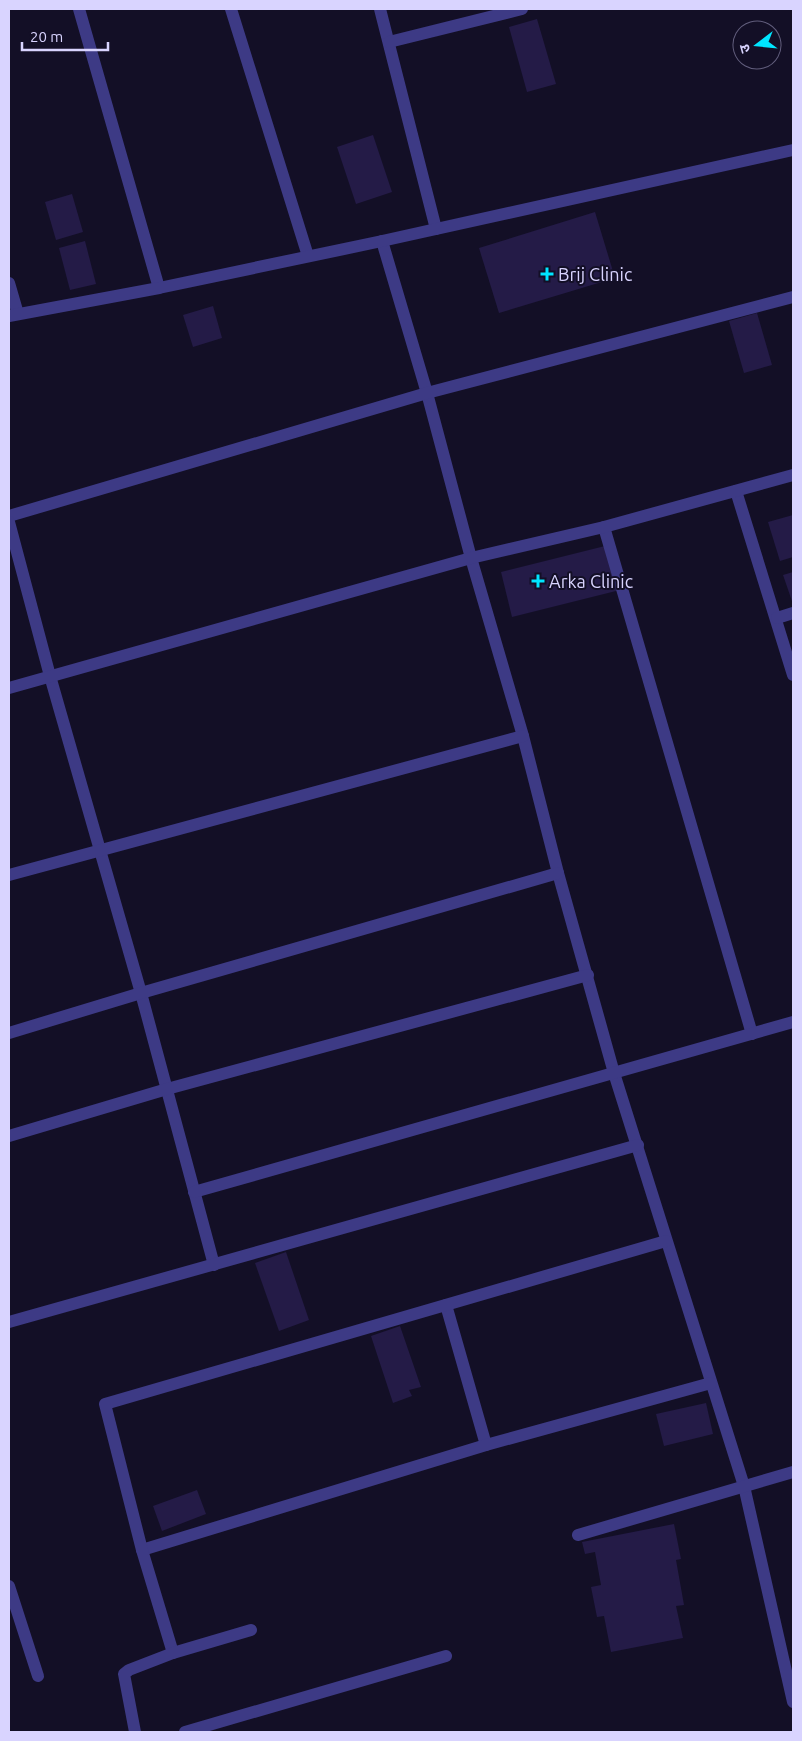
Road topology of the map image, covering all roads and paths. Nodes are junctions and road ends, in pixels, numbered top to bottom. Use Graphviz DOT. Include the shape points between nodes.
graph roads {
  1 [pos="78,9"];
  2 [pos="231,9"];
  3 [pos="380,9"];
  4 [pos="522,9"];
  5 [pos="389,42"];
  6 [pos="793,150"];
  7 [pos="436,229"];
  8 [pos="382,241"];
  9 [pos="308,256"];
  10 [pos="9,283"];
  11 [pos="159,288"];
  12 [pos="793,297"];
  13 [pos="13,315"];
  14 [pos="427,392"];
  15 [pos="793,475"];
  16 [pos="736,491"];
  17 [pos="9,516"];
  18 [pos="9,522"];
  19 [pos="604,527"];
  20 [pos="471,558"];
  21 [pos="793,613"];
  22 [pos="777,618"];
  23 [pos="793,674"];
  24 [pos="50,676"];
  25 [pos="9,688"];
  26 [pos="523,736"];
  27 [pos="100,849"];
  28 [pos="558,873"];
  29 [pos="9,875"];
  30 [pos="588,975"];
  31 [pos="141,993"];
  32 [pos="793,1022"];
  33 [pos="9,1033"];
  34 [pos="752,1034"];
  35 [pos="614,1073"];
  36 [pos="167,1089"];
  37 [pos="9,1136"];
  38 [pos="638,1145"];
  39 [pos="194,1192"];
  40 [pos="666,1240"];
  41 [pos="214,1265"];
  42 [pos="446,1305"];
  43 [pos="9,1322"];
  44 [pos="711,1382"];
  45 [pos="486,1445"];
  46 [pos="793,1472"];
  47 [pos="744,1486"];
  48 [pos="578,1535"];
  49 [pos="142,1550"];
  50 [pos="9,1586"];
  51 [pos="251,1630"];
  52 [pos="172,1653"];
  53 [pos="446,1656"];
  54 [pos="38,1676"];
  55 [pos="793,1702"];
  56 [pos="135,1732"];
  57 [pos="185,1732"];
  1 -- 11 [label="street"];
  2 -- 9 [label="street"];
  3 -- 5 [label="street"];
  4 -- 5 [label="street"];
  5 -- 7 [label="street"];
  6 -- 7 [label="street"];
  7 -- 8 [label="street"];
  8 -- 9 [label="street"];
  8 -- 14 [label="street"];
  9 -- 11 [label="street"];
  10 -- 13 [label="street"];
  11 -- 13 [label="street"];
  12 -- 14 [label="street"];
  14 -- 17 [label="street"];
  14 -- 20 [label="street"];
  15 -- 16 [label="street"];
  16 -- 19 [label="street"];
  16 -- 22 [label="street"];
  18 -- 24 [label="street"];
  19 -- 20 [label="street"];
  19 -- 34 [label="street"];
  20 -- 24 [label="street"];
  20 -- 26 [label="street"];
  21 -- 22 [label="street"];
  22 -- 23 [label="street"];
  24 -- 25 [label="street"];
  24 -- 27 [label="street"];
  26 -- 27 [label="street"];
  26 -- 28 [label="street"];
  27 -- 29 [label="street"];
  27 -- 31 [label="street"];
  28 -- 30 [label="street"];
  28 -- 31 [label="street"];
  30 -- 35 [label="street"];
  30 -- 36 [label="street"];
  31 -- 33 [label="street"];
  31 -- 36 [label="street"];
  32 -- 34 [label="street"];
  34 -- 35 [label="street"];
  35 -- 38 [label="street"];
  35 -- 39 [label="street"];
  36 -- 37 [label="street"];
  36 -- 39 [label="street"];
  38 -- 40 [label="street"];
  38 -- 41 [label="street"];
  39 -- 41 [label="street"];
  40 -- 42 [label="street"];
  40 -- 44 [label="street"];
  41 -- 43 [label="street"];
  42 -- 45 [label="street"];
  42 -- 49 [label="street" via="105,1404"];
  44 -- 45 [label="street"];
  44 -- 47 [label="street"];
  45 -- 49 [label="street"];
  46 -- 47 [label="street"];
  47 -- 48 [label="street"];
  47 -- 55 [label="street"];
  49 -- 52 [label="street"];
  50 -- 54 [label="street"];
  51 -- 52 [label="street"];
  52 -- 56 [label="street" via="124,1674"];
  53 -- 57 [label="street"];
}
